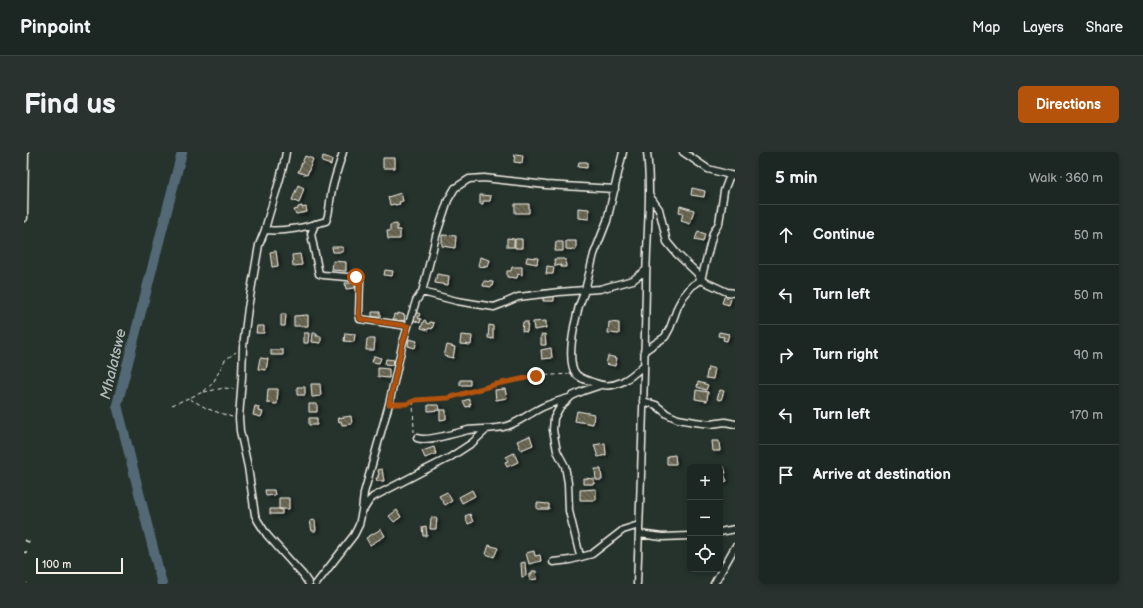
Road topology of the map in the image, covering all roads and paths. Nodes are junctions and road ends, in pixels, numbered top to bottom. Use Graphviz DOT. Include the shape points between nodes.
graph roads {
  1 [pos="25,152"];
  2 [pos="286,152"];
  3 [pos="343,152"];
  4 [pos="623,152"];
  5 [pos="647,152"];
  6 [pos="683,152"];
  7 [pos="732,176"];
  8 [pos="615,189"];
  9 [pos="650,195"];
  10 [pos="24,218"];
  11 [pos="316,224"];
  12 [pos="265,230"];
  13 [pos="646,270"];
  14 [pos="701,280"];
  15 [pos="585,290"];
  16 [pos="422,292"];
  17 [pos="735,293"];
  18 [pos="408,326"];
  19 [pos="243,347"];
  20 [pos="644,351"];
  21 [pos="644,365"];
  22 [pos="576,374"];
  23 [pos="601,385"];
  24 [pos="241,390"];
  25 [pos="203,392"];
  26 [pos="572,396"];
  27 [pos="188,398"];
  28 [pos="643,400"];
  29 [pos="413,401"];
  30 [pos="389,404"];
  31 [pos="172,405"];
  32 [pos="239,418"];
  33 [pos="735,424"];
  34 [pos="486,430"];
  35 [pos="417,438"];
  36 [pos="362,511"];
  37 [pos="639,525"];
  38 [pos="735,529"];
  39 [pos="723,531"];
  40 [pos="723,532"];
  41 [pos="638,534"];
  42 [pos="735,534"];
  43 [pos="687,536"];
  44 [pos="735,547"];
  45 [pos="581,557"];
  46 [pos="554,562"];
  47 [pos="309,584"];
  48 [pos="316,584"];
  49 [pos="636,584"];
  50 [pos="714,584"];
  1 -- 10 [label="street"];
  2 -- 12 [label="street"];
  3 -- 11 [label="street" via="330,197 328,219"];
  4 -- 8 [label="street"];
  5 -- 9 [label="street"];
  6 -- 7 [label="street" via="708,169"];
  7 -- 14 [label="street" via="724,191 719,223 713,233"];
  8 -- 15 [label="street" via="608,221 594,254"];
  8 -- 16 [label="street" via="484,178 469,179 455,188 448,200"];
  9 -- 13 [label="street"];
  9 -- 14 [label="street" via="660,209 667,242"];
  11 -- 12 [label="street" via="278,231"];
  11 -- 18 [label="street" via="311,234 319,274 359,278 360,319"];
  12 -- 19 [label="street" via="259,245"];
  13 -- 15 [label="street" via="632,280 600,289"];
  13 -- 20 [label="street"];
  14 -- 17 [label="street"];
  14 -- 20 [label="street" via="683,297 665,337"];
  15 -- 16 [label="street" via="518,297 494,306 457,301"];
  15 -- 22 [label="street" via="573,333 571,355"];
  16 -- 18 [label="street" via="416,301"];
  18 -- 30 [label="street"];
  19 -- 24 [label="street"];
  19 -- 25 [label="path" via="225,360 213,383"];
  20 -- 21 [label="street"];
  21 -- 23 [label="street" via="617,385"];
  21 -- 28 [label="street"];
  22 -- 23 [label="street"];
  22 -- 29 [label="path" via="536,376 448,398"];
  23 -- 26 [label="street"];
  24 -- 25 [label="path" via="224,388"];
  24 -- 32 [label="street"];
  25 -- 27 [label="path"];
  26 -- 34 [label="street" via="538,409 524,419 507,426"];
  26 -- 45 [label="street" via="560,407 554,418 553,430 557,451 565,466 570,511"];
  27 -- 31 [label="path"];
  27 -- 32 [label="path" via="208,409"];
  28 -- 33 [label="street" via="678,419 711,424"];
  28 -- 37 [label="street"];
  29 -- 30 [label="path" via="406,404"];
  29 -- 35 [label="path" via="414,436"];
  30 -- 36 [label="street" via="372,459"];
  32 -- 47 [label="street" via="255,515 267,535"];
  34 -- 35 [label="street"];
  34 -- 36 [label="street" via="449,458 373,497"];
  36 -- 48 [label="street" via="354,535"];
  37 -- 41 [label="street"];
  37 -- 45 [label="street" via="623,530 592,554"];
  38 -- 39 [label="street"];
  40 -- 42 [label="street"];
  41 -- 43 [label="street"];
  41 -- 49 [label="street"];
  44 -- 50 [label="street"];
  45 -- 46 [label="street"];
}
